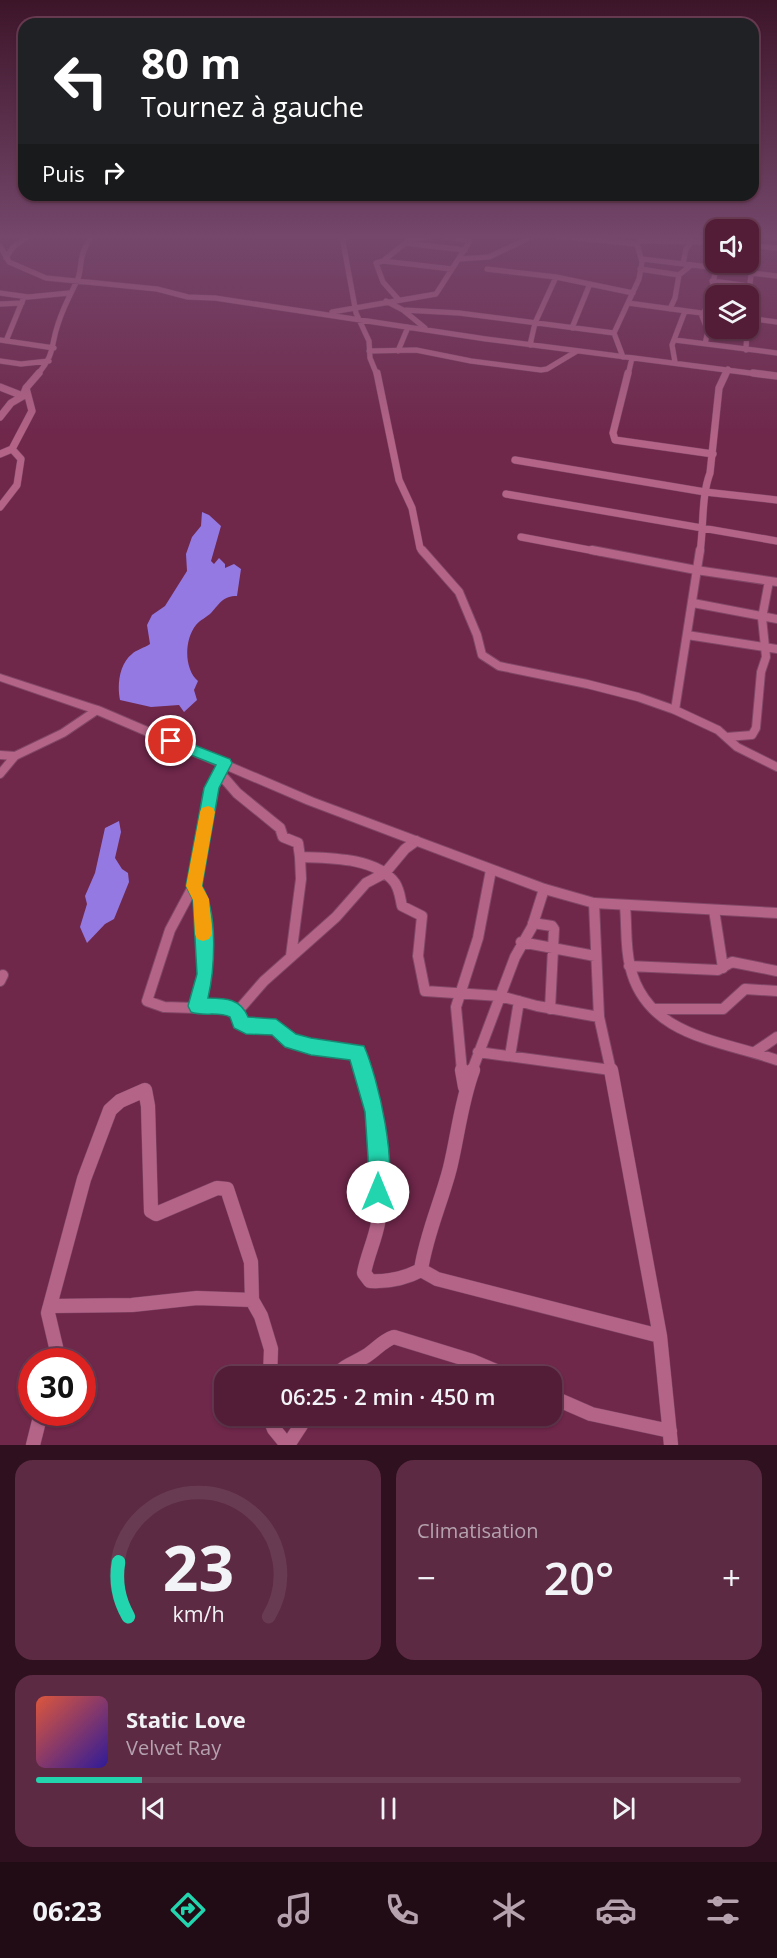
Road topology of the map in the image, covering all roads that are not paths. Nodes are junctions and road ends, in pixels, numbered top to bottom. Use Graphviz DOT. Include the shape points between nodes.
graph roads {
  1 [pos="21,303"];
  2 [pos="66,303"];
  3 [pos="252,303"];
  4 [pos="354,303"];
  5 [pos="376,303"];
  6 [pos="391,303"];
  7 [pos="544,303"];
  8 [pos="582,303"];
  9 [pos="628,303"];
  10 [pos="631,303"];
  11 [pos="673,303"];
  12 [pos="709,303"];
  13 [pos="355,308"];
  14 [pos="670,309"];
  15 [pos="403,310"];
  16 [pos="685,311"];
  17 [pos="704,313"];
  18 [pos="324,314"];
  19 [pos="358,318"];
  20 [pos="759,320"];
  21 [pos="777,322"];
  22 [pos="535,323"];
  23 [pos="408,327"];
  24 [pos="572,327"];
  25 [pos="430,331"];
  26 [pos="614,333"];
  27 [pos="746,339"];
  28 [pos="675,340"];
  29 [pos="2,341"];
  30 [pos="705,344"];
  31 [pos="530,345"];
  32 [pos="54,348"];
  33 [pos="746,350"];
  34 [pos="369,351"];
  35 [pos="398,351"];
  36 [pos="577,351"];
  37 [pos="777,353"];
  38 [pos="623,357"];
  39 [pos="632,358"];
  40 [pos="0,361"];
  41 [pos="49,361"];
  42 [pos="675,362"];
  43 [pos="728,369"];
  44 [pos="777,376"];
  45 [pos="0,387"];
  46 [pos="26,388"];
  47 [pos="23,396"];
  48 [pos="0,417"];
  49 [pos="12,449"];
  50 [pos="0,454"];
  51 [pos="713,454"];
  52 [pos="515,460"];
  53 [pos="705,492"];
  54 [pos="506,494"];
  55 [pos="777,500"];
  56 [pos="0,507"];
  57 [pos="704,527"];
  58 [pos="521,537"];
  59 [pos="777,541"];
  60 [pos="696,570"];
  61 [pos="773,582"];
  62 [pos="693,603"];
  63 [pos="762,618"];
  64 [pos="777,619"];
  65 [pos="687,635"];
  66 [pos="765,647"];
  67 [pos="777,650"];
  68 [pos="0,677"];
  69 [pos="97,710"];
  70 [pos="675,710"];
  71 [pos="727,738"];
  72 [pos="0,755"];
  73 [pos="15,756"];
  74 [pos="225,763"];
  75 [pos="777,767"];
  76 [pos="218,773"];
  77 [pos="0,774"];
  78 [pos="416,841"];
  79 [pos="300,857"];
  80 [pos="491,870"];
  81 [pos="385,873"];
  82 [pos="194,886"];
  83 [pos="544,889"];
  84 [pos="594,903"];
  85 [pos="625,906"];
  86 [pos="714,910"];
  87 [pos="775,911"];
  88 [pos="533,923"];
  89 [pos="521,942"];
  90 [pos="553,949"];
  91 [pos="291,956"];
  92 [pos="595,956"];
  93 [pos="629,966"];
  94 [pos="723,968"];
  95 [pos="777,971"];
  96 [pos="777,991"];
  97 [pos="460,994"];
  98 [pos="500,996"];
  99 [pos="519,1001"];
  100 [pos="197,1006"];
  101 [pos="654,1008"];
  102 [pos="549,1009"];
  103 [pos="237,1012"];
  104 [pos="599,1017"];
  105 [pos="777,1037"];
  106 [pos="478,1052"];
  107 [pos="755,1052"];
  108 [pos="510,1056"];
  109 [pos="777,1060"];
  110 [pos="611,1070"];
  111 [pos="466,1088"];
  112 [pos="421,1270"];
  113 [pos="252,1300"];
  114 [pos="49,1309"];
  115 [pos="660,1336"];
  116 [pos="56,1348"];
  117 [pos="270,1366"];
  118 [pos="344,1366"];
  119 [pos="484,1366"];
  120 [pos="562,1401"];
  121 [pos="38,1426"];
  122 [pos="273,1426"];
  123 [pos="300,1426"];
  124 [pos="670,1438"];
  125 [pos="33,1445"];
  126 [pos="288,1445"];
  1 -- 29 [label="street"];
  2 -- 32 [label="street"];
  3 -- 18 [label="street"];
  4 -- 13 [label="street"];
  5 -- 13 [label="street"];
  6 -- 15 [label="street"];
  7 -- 22 [label="street"];
  8 -- 24 [label="street"];
  9 -- 26 [label="street"];
  10 -- 14 [label="street"];
  11 -- 14 [label="street"];
  12 -- 17 [label="street"];
  13 -- 18 [label="street"];
  13 -- 19 [label="street"];
  14 -- 16 [label="street"];
  15 -- 22 [label="street"];
  15 -- 25 [label="street"];
  16 -- 17 [label="street"];
  16 -- 28 [label="street"];
  17 -- 30 [label="street" via="702,319 708,331"];
  18 -- 19 [label="street"];
  19 -- 23 [label="street"];
  19 -- 34 [label="street" via="369,341"];
  20 -- 21 [label="street"];
  22 -- 24 [label="street"];
  22 -- 31 [label="street"];
  23 -- 25 [label="street"];
  23 -- 35 [label="street"];
  24 -- 26 [label="street"];
  25 -- 31 [label="street"];
  26 -- 38 [label="street"];
  27 -- 33 [label="street"];
  28 -- 30 [label="street"];
  28 -- 42 [label="street"];
  29 -- 32 [label="street"];
  30 -- 33 [label="street"];
  31 -- 36 [label="street"];
  32 -- 41 [label="street"];
  33 -- 37 [label="street"];
  34 -- 35 [label="street"];
  34 -- 70 [label="street" via="383,396 399,480 412,508 420,548 459,592 482,655 499,666 586,684"];
  35 -- 36 [label="street" via="416,350 541,370"];
  36 -- 38 [label="street"];
  38 -- 39 [label="street"];
  39 -- 42 [label="street"];
  39 -- 51 [label="street" via="613,433 615,440"];
  40 -- 41 [label="street"];
  41 -- 46 [label="street"];
  42 -- 43 [label="street"];
  43 -- 44 [label="street"];
  43 -- 51 [label="street" via="719,388"];
  45 -- 47 [label="street"];
  46 -- 47 [label="street"];
  46 -- 49 [label="street" via="32,411"];
  47 -- 48 [label="street" via="10,403"];
  49 -- 50 [label="street"];
  49 -- 56 [label="street" via="21,459 19,481"];
  51 -- 53 [label="street"];
  52 -- 53 [label="street"];
  53 -- 55 [label="street"];
  53 -- 57 [label="street"];
  54 -- 57 [label="street"];
  57 -- 59 [label="street"];
  57 -- 60 [label="street"];
  58 -- 60 [label="street"];
  60 -- 61 [label="street"];
  60 -- 62 [label="street"];
  61 -- 63 [label="street"];
  62 -- 63 [label="street"];
  62 -- 65 [label="street"];
  63 -- 64 [label="street"];
  63 -- 66 [label="street"];
  65 -- 66 [label="street"];
  65 -- 70 [label="street"];
  66 -- 67 [label="street"];
  66 -- 71 [label="street" via="756,728 752,735"];
  68 -- 69 [label="street"];
  69 -- 73 [label="street" via="63,733"];
  69 -- 74 [label="street"];
  70 -- 71 [label="street"];
  71 -- 75 [label="street" via="741,750"];
  72 -- 73 [label="street"];
  73 -- 77 [label="street"];
  74 -- 76 [label="street"];
  74 -- 78 [label="street" via="310,801"];
  76 -- 79 [label="street" via="280,828 283,837 298,843"];
  76 -- 82 [label="street" via="211,788"];
  78 -- 80 [label="street"];
  78 -- 81 [label="street"];
  79 -- 81 [label="street" via="353,862"];
  79 -- 91 [label="street"];
  80 -- 83 [label="street"];
  80 -- 97 [label="street" via="478,938"];
  81 -- 91 [label="street" via="366,883 336,917"];
  81 -- 97 [label="street" via="400,893 402,906 422,916 418,956 423,989 429,993"];
  82 -- 100 [label="street" via="201,899 205,957"];
  82 -- 100 [label="street" via="170,930 147,1000 151,1004"];
  83 -- 84 [label="street"];
  83 -- 88 [label="street"];
  84 -- 85 [label="street"];
  84 -- 92 [label="street"];
  85 -- 86 [label="street"];
  85 -- 93 [label="street"];
  86 -- 87 [label="street"];
  86 -- 94 [label="street"];
  88 -- 89 [label="street"];
  88 -- 90 [label="street" via="554,927"];
  89 -- 90 [label="street"];
  89 -- 98 [label="street"];
  90 -- 92 [label="street"];
  90 -- 102 [label="street"];
  91 -- 103 [label="street"];
  92 -- 104 [label="street"];
  93 -- 94 [label="street"];
  93 -- 101 [label="street"];
  94 -- 95 [label="street" via="732,962"];
  96 -- 101 [label="street" via="745,989 723,1009"];
  97 -- 98 [label="street"];
  97 -- 111 [label="street" via="455,1016"];
  98 -- 99 [label="street"];
  98 -- 106 [label="street"];
  99 -- 102 [label="street"];
  99 -- 108 [label="street"];
  100 -- 103 [label="street" via="227,1006"];
  101 -- 107 [label="street" via="660,1016 696,1038"];
  102 -- 104 [label="street"];
  103 -- 112 [label="street" via="246,1025 276,1027 291,1041 357,1052 371,1095 378,1157 378,1219 363,1273 370,1281 384,1282 407,1278"];
  104 -- 110 [label="street"];
  105 -- 107 [label="street"];
  106 -- 108 [label="street"];
  106 -- 111 [label="street"];
  107 -- 109 [label="street"];
  108 -- 110 [label="street"];
  110 -- 115 [label="street"];
  111 -- 112 [label="street" via="450,1169 424,1248"];
  112 -- 115 [label="street" via="437,1279"];
  113 -- 114 [label="street" via="197,1298"];
  113 -- 114 [label="street" via="251,1262 227,1189 217,1188 156,1214 151,1212 145,1090 110,1110 84,1179"];
  113 -- 117 [label="street" via="271,1349"];
  114 -- 116 [label="street"];
  115 -- 124 [label="street"];
  118 -- 119 [label="street" via="394,1337"];
  120 -- 124 [label="street"];
  121 -- 125 [label="street"];
  122 -- 126 [label="street"];
  123 -- 126 [label="street"];
}
